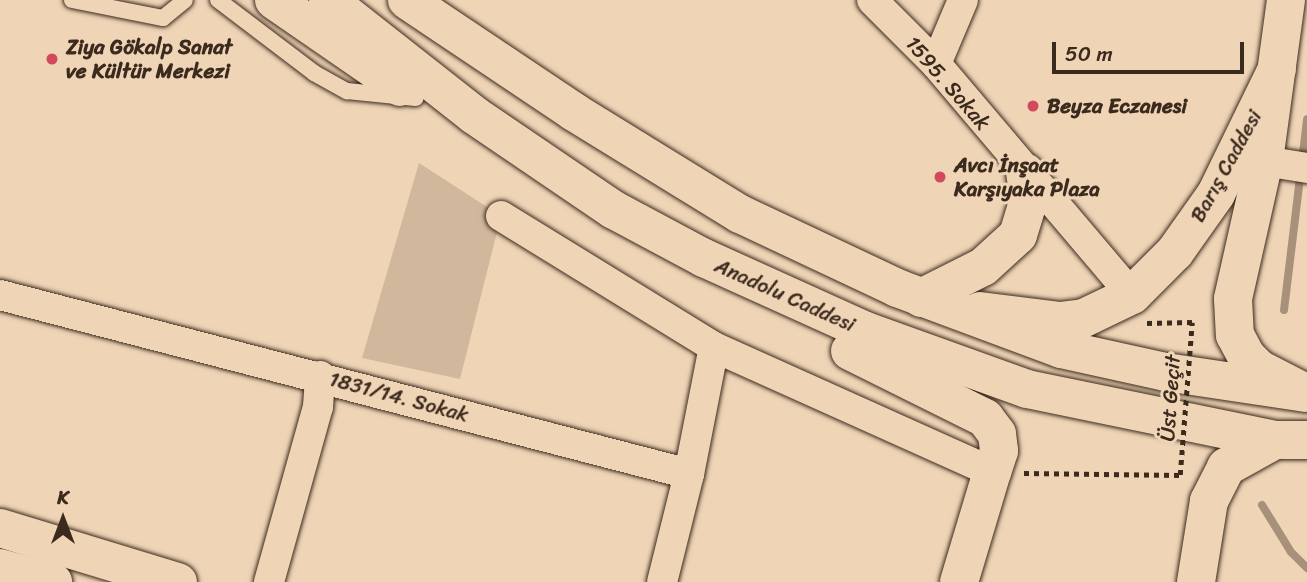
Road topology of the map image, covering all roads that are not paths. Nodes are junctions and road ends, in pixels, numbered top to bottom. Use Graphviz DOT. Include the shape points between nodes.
graph roads {
  1 [pos="72,0"];
  2 [pos="185,0"];
  3 [pos="218,0"];
  4 [pos="274,0"];
  5 [pos="328,0"];
  6 [pos="407,0"];
  7 [pos="439,0"];
  8 [pos="872,0"];
  9 [pos="963,0"];
  10 [pos="1286,0"];
  11 [pos="936,64"];
  12 [pos="1277,69"];
  13 [pos="519,71"];
  14 [pos="416,98"];
  15 [pos="474,115"];
  16 [pos="1264,161"];
  17 [pos="1307,168"];
  18 [pos="1025,172"];
  19 [pos="501,216"];
  20 [pos="704,258"];
  21 [pos="0,295"];
  22 [pos="930,302"];
  23 [pos="1135,309"];
  24 [pos="714,347"];
  25 [pos="320,376"];
  26 [pos="1307,393"];
  27 [pos="1291,440"];
  28 [pos="992,472"];
  29 [pos="689,474"];
  30 [pos="0,528"];
  31 [pos="0,568"];
  32 [pos="53,582"];
  33 [pos="177,582"];
  34 [pos="269,582"];
  35 [pos="663,582"];
  36 [pos="959,582"];
  37 [pos="1196,582"];
  1 -- 2 [label="lane" via="163,18"];
  3 -- 14 [label="lane" via="314,73 347,91"];
  4 -- 14 [label="main road"];
  5 -- 15 [label="main road, Anadolu Caddesi"];
  6 -- 13 [label="main road"];
  7 -- 13 [label="main road"];
  8 -- 11 [label="street, 1595. Sokak"];
  9 -- 11 [label="street"];
  10 -- 12 [label="main road, Barış Caddesi"];
  11 -- 18 [label="street, 1595. Sokak"];
  12 -- 16 [label="main road, Barış Caddesi"];
  12 -- 23 [label="main road, Barış Caddesi" via="1216,194"];
  13 -- 22 [label="main road" via="574,112 740,214"];
  14 -- 15 [label="main road"];
  15 -- 20 [label="main road, Anadolu Caddesi" via="614,210"];
  16 -- 17 [label="street"];
  16 -- 26 [label="main road, Barış Caddesi" via="1233,299 1235,335 1259,369"];
  18 -- 22 [label="main road" via="1029,200 1018,235 983,267"];
  18 -- 23 [label="street, 1595. Sokak"];
  19 -- 24 [label="street"];
  20 -- 27 [label="main road, Anadolu Caddesi" via="866,331 1027,389"];
  20 -- 28 [label="main road" via="817,337 896,370 985,418 996,434 999,451"];
  21 -- 25 [label="street, 1831/14. Sokak"];
  22 -- 23 [label="main road, Barış Caddesi" via="1059,321"];
  22 -- 26 [label="main road" via="1061,349 1166,372"];
  24 -- 28 [label="street"];
  24 -- 29 [label="street"];
  25 -- 29 [label="street, 1831/14. Sokak"];
  25 -- 34 [label="street" via="318,407"];
  27 -- 37 [label="main road" via="1226,467 1209,501"];
  28 -- 36 [label="main road"];
  29 -- 35 [label="street"];
  30 -- 33 [label="main road"];
  31 -- 32 [label="main road"];
}
